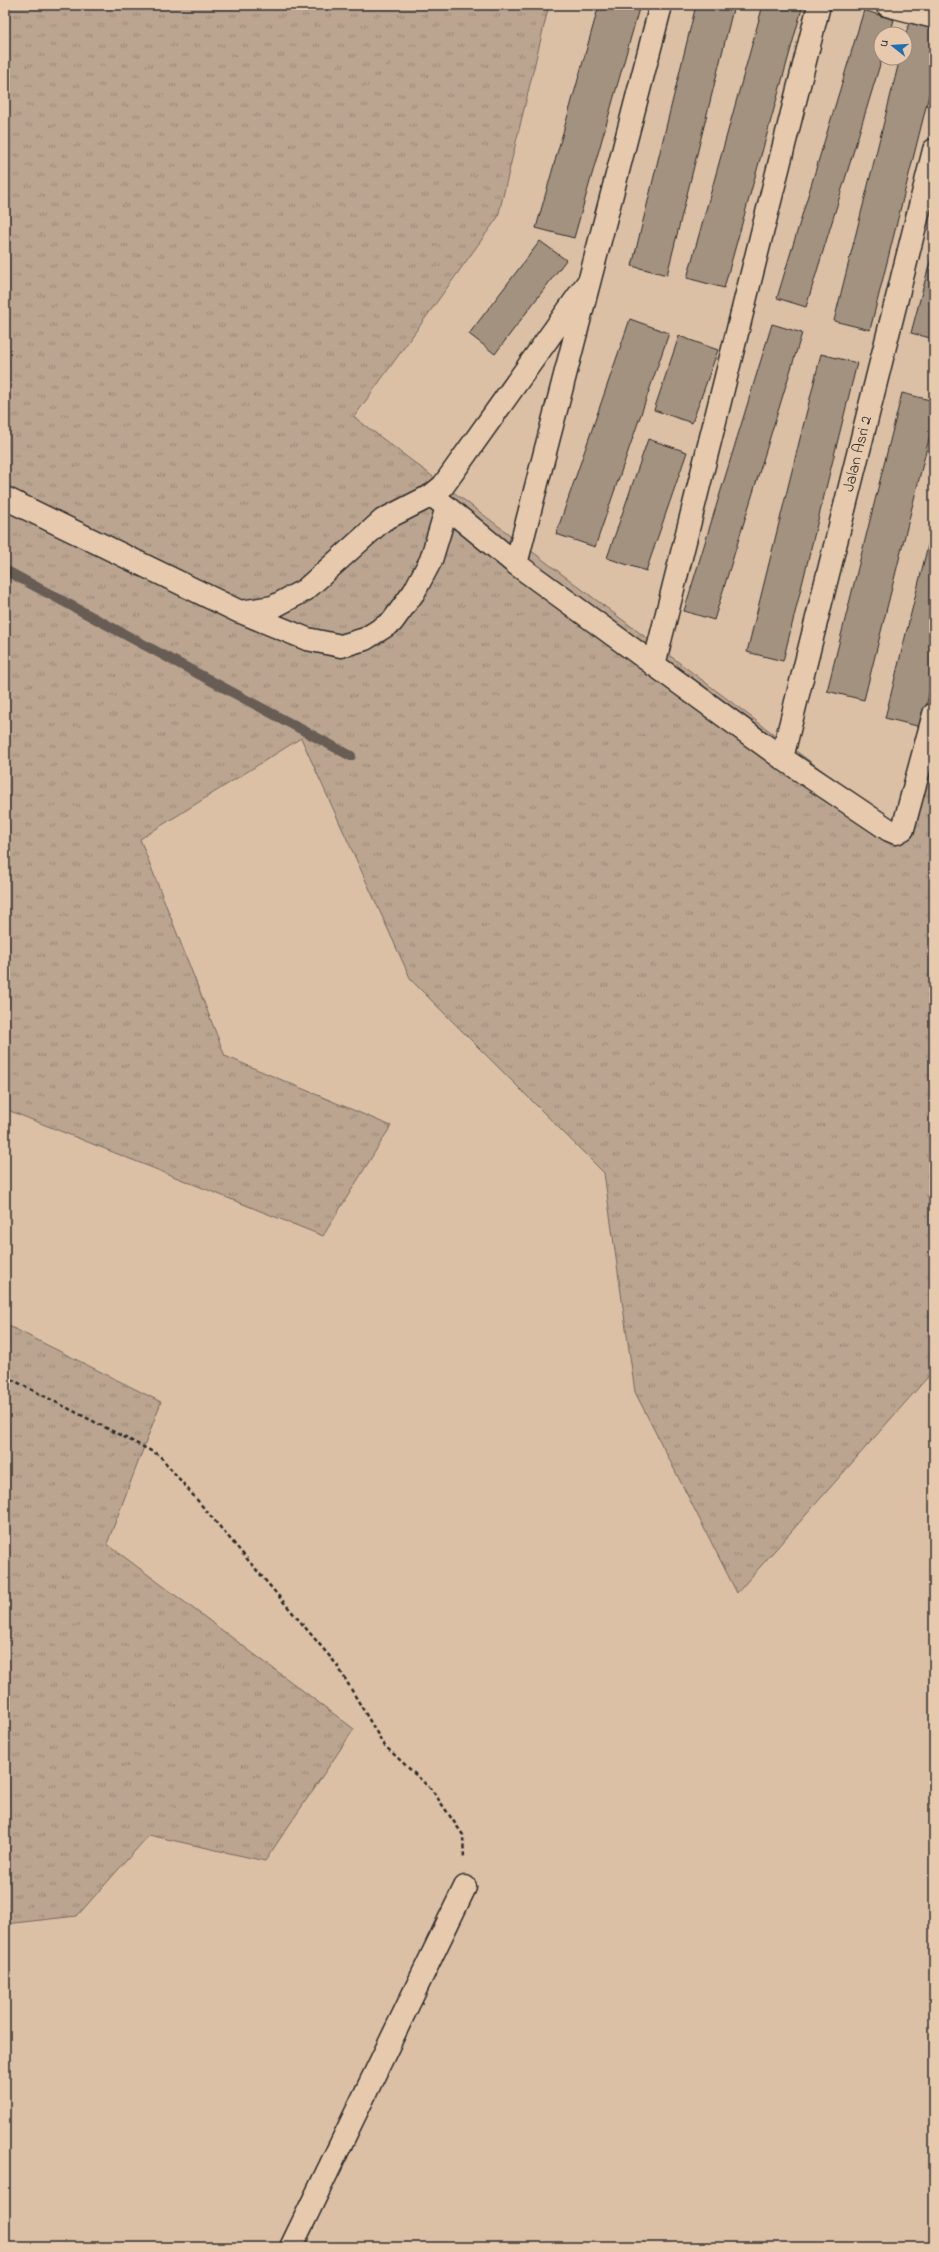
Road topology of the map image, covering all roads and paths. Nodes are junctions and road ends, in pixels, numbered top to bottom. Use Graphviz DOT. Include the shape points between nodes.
graph roads {
  1 [pos="661,5"];
  2 [pos="819,5"];
  3 [pos="887,5"];
  4 [pos="934,17"];
  5 [pos="934,150"];
  6 [pos="589,281"];
  7 [pos="5,498"];
  8 [pos="439,501"];
  9 [pos="516,564"];
  10 [pos="240,612"];
  11 [pos="654,665"];
  12 [pos="934,714"];
  13 [pos="782,758"];
  14 [pos="5,1376"];
  15 [pos="465,1887"];
  16 [pos="291,2247"];
  1 -- 6 [label="street"];
  2 -- 11 [label="street"];
  3 -- 4 [label="street"];
  5 -- 13 [label="street, Jalan Asri 2"];
  6 -- 8 [label="street" via="443,486"];
  6 -- 9 [label="street"];
  7 -- 10 [label="street"];
  8 -- 9 [label="street"];
  8 -- 10 [label="street" via="383,520 306,590 273,607"];
  8 -- 10 [label="street" via="431,560 414,592 392,622 365,639 341,646 307,639"];
  9 -- 11 [label="street"];
  11 -- 13 [label="street"];
  12 -- 13 [label="street" via="903,829 896,833"];
  14 -- 15 [label="path" via="159,1455 337,1665 384,1745 432,1790 463,1835"];
  15 -- 16 [label="street"];
}
